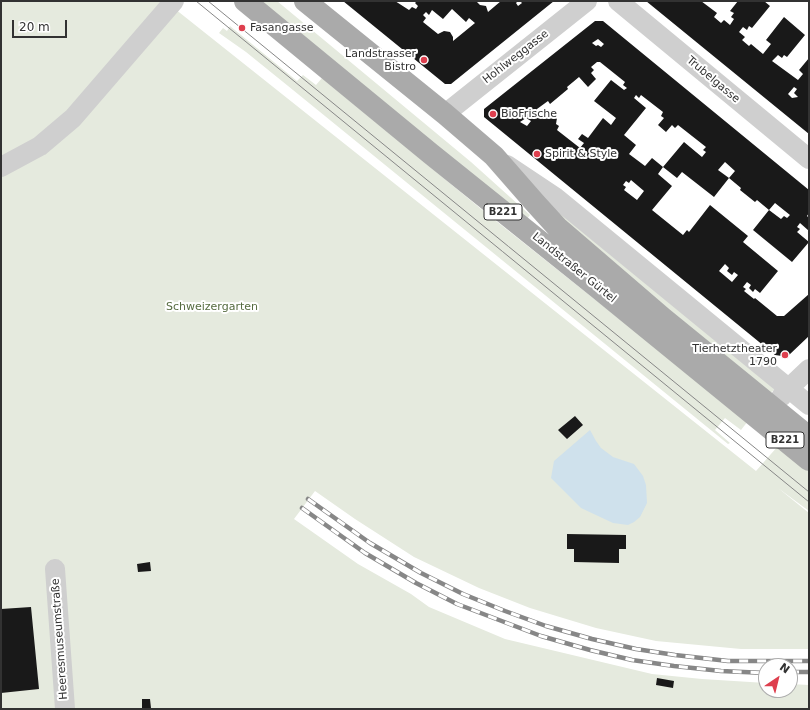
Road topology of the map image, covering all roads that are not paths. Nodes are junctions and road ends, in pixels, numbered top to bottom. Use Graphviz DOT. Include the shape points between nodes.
graph roads {
  1 [pos="174,1"];
  2 [pos="245,1"];
  3 [pos="305,1"];
  4 [pos="587,1"];
  5 [pos="618,1"];
  6 [pos="445,114"];
  7 [pos="494,156"];
  8 [pos="809,159"];
  9 [pos="1,167"];
  10 [pos="809,369"];
  11 [pos="788,388"];
  12 [pos="809,405"];
  13 [pos="767,414"];
  14 [pos="809,437"];
  15 [pos="809,460"];
  16 [pos="55,569"];
  17 [pos="65,709"];
  1 -- 9 [label="street" via="73,118 40,146"];
  2 -- 13 [label="main road, Landstraßer Gürtel / B221" via="598,288"];
  3 -- 6 [label="main road, Landstraßer Gürtel / B221"];
  4 -- 6 [label="street, Hohlweggasse"];
  5 -- 8 [label="street, Trubelgasse"];
  6 -- 7 [label="main road, Landstraßer Gürtel / B221"];
  7 -- 11 [label="street, Landstraßer Gürtel" via="555,198"];
  7 -- 13 [label="main road, Landstraßer Gürtel / B221" via="557,227 664,318"];
  10 -- 11 [label="street"];
  11 -- 12 [label="street, Landstraßer Gürtel"];
  11 -- 13 [label="street"];
  13 -- 14 [label="main road, Landstraßer Gürtel / B221"];
  13 -- 15 [label="main road, Landstraßer Gürtel / B221"];
  16 -- 17 [label="street, Heeresmuseumstraße"];
}
